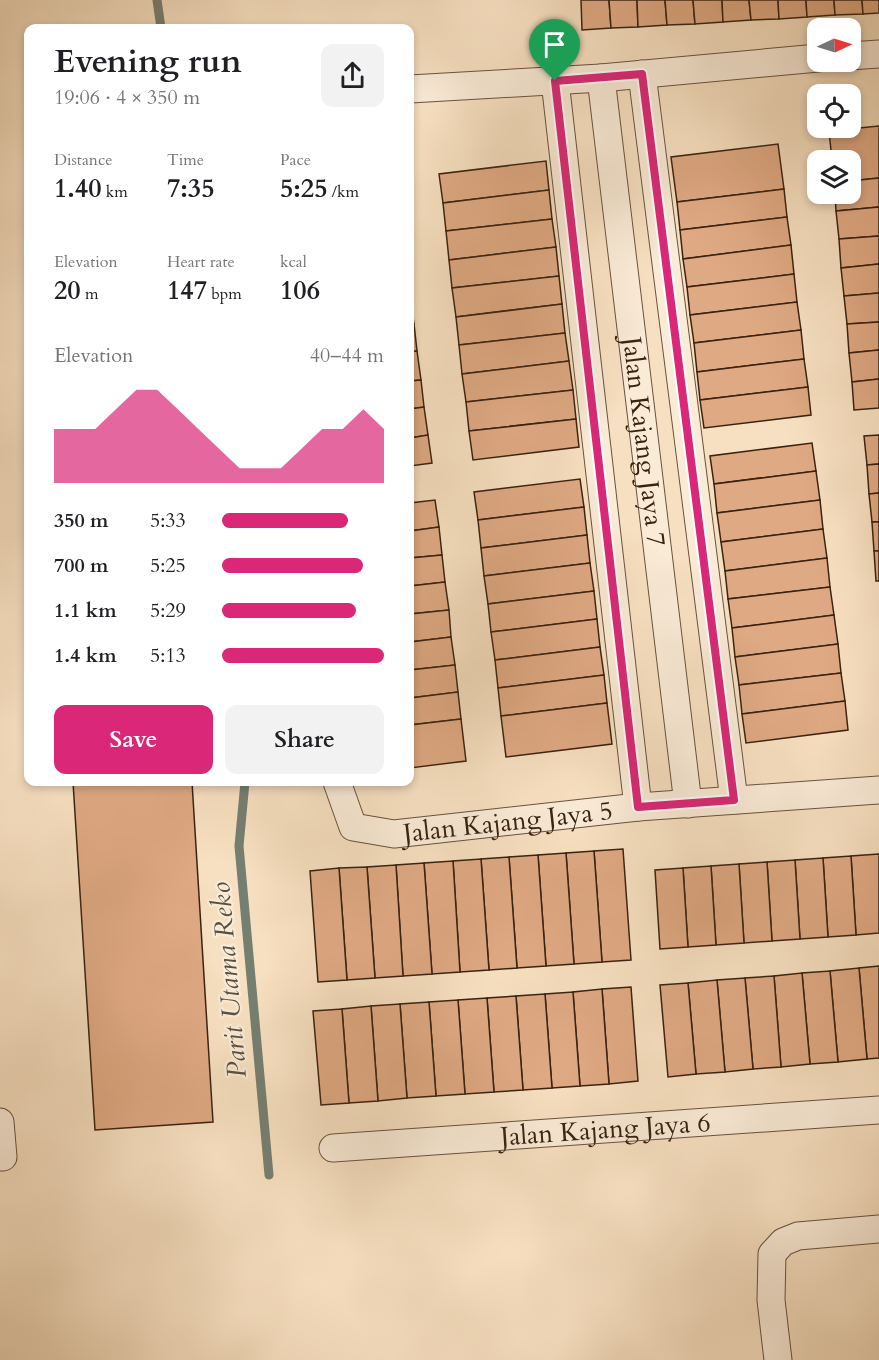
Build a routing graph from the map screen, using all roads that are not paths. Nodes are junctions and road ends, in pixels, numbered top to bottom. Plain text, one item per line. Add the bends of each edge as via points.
1 (879, 54) edge
2 (861, 55) edge
3 (807, 59) edge
4 (642, 74) junction
5 (601, 78) junction
6 (555, 81) junction
7 (414, 89) edge
8 (338, 786) edge
9 (879, 790) edge
10 (734, 800) junction
11 (688, 804) junction
12 (638, 807) junction
13 (879, 1110) edge
14 (0, 1122) edge
15 (333, 1148) dead end
16 (2, 1157) edge
17 (879, 1229) edge
18 (778, 1360) edge

1 - 2 street
3 - 4 street
4 - 5 street
4 - 10 street
5 - 6 street
5 - 11 street, Jalan Kajang Jaya 7
6 - 7 street
6 - 12 street
8 - 12 street, Jalan Kajang Jaya 5 via 353,827 394,834
9 - 10 street, Jalan Kajang Jaya 5
10 - 11 street, Jalan Kajang Jaya 5
11 - 12 street, Jalan Kajang Jaya 5
13 - 15 street, Jalan Kajang Jaya 6
14 - 16 street
17 - 18 street via 798,1236 783,1242 772,1254 771,1300

